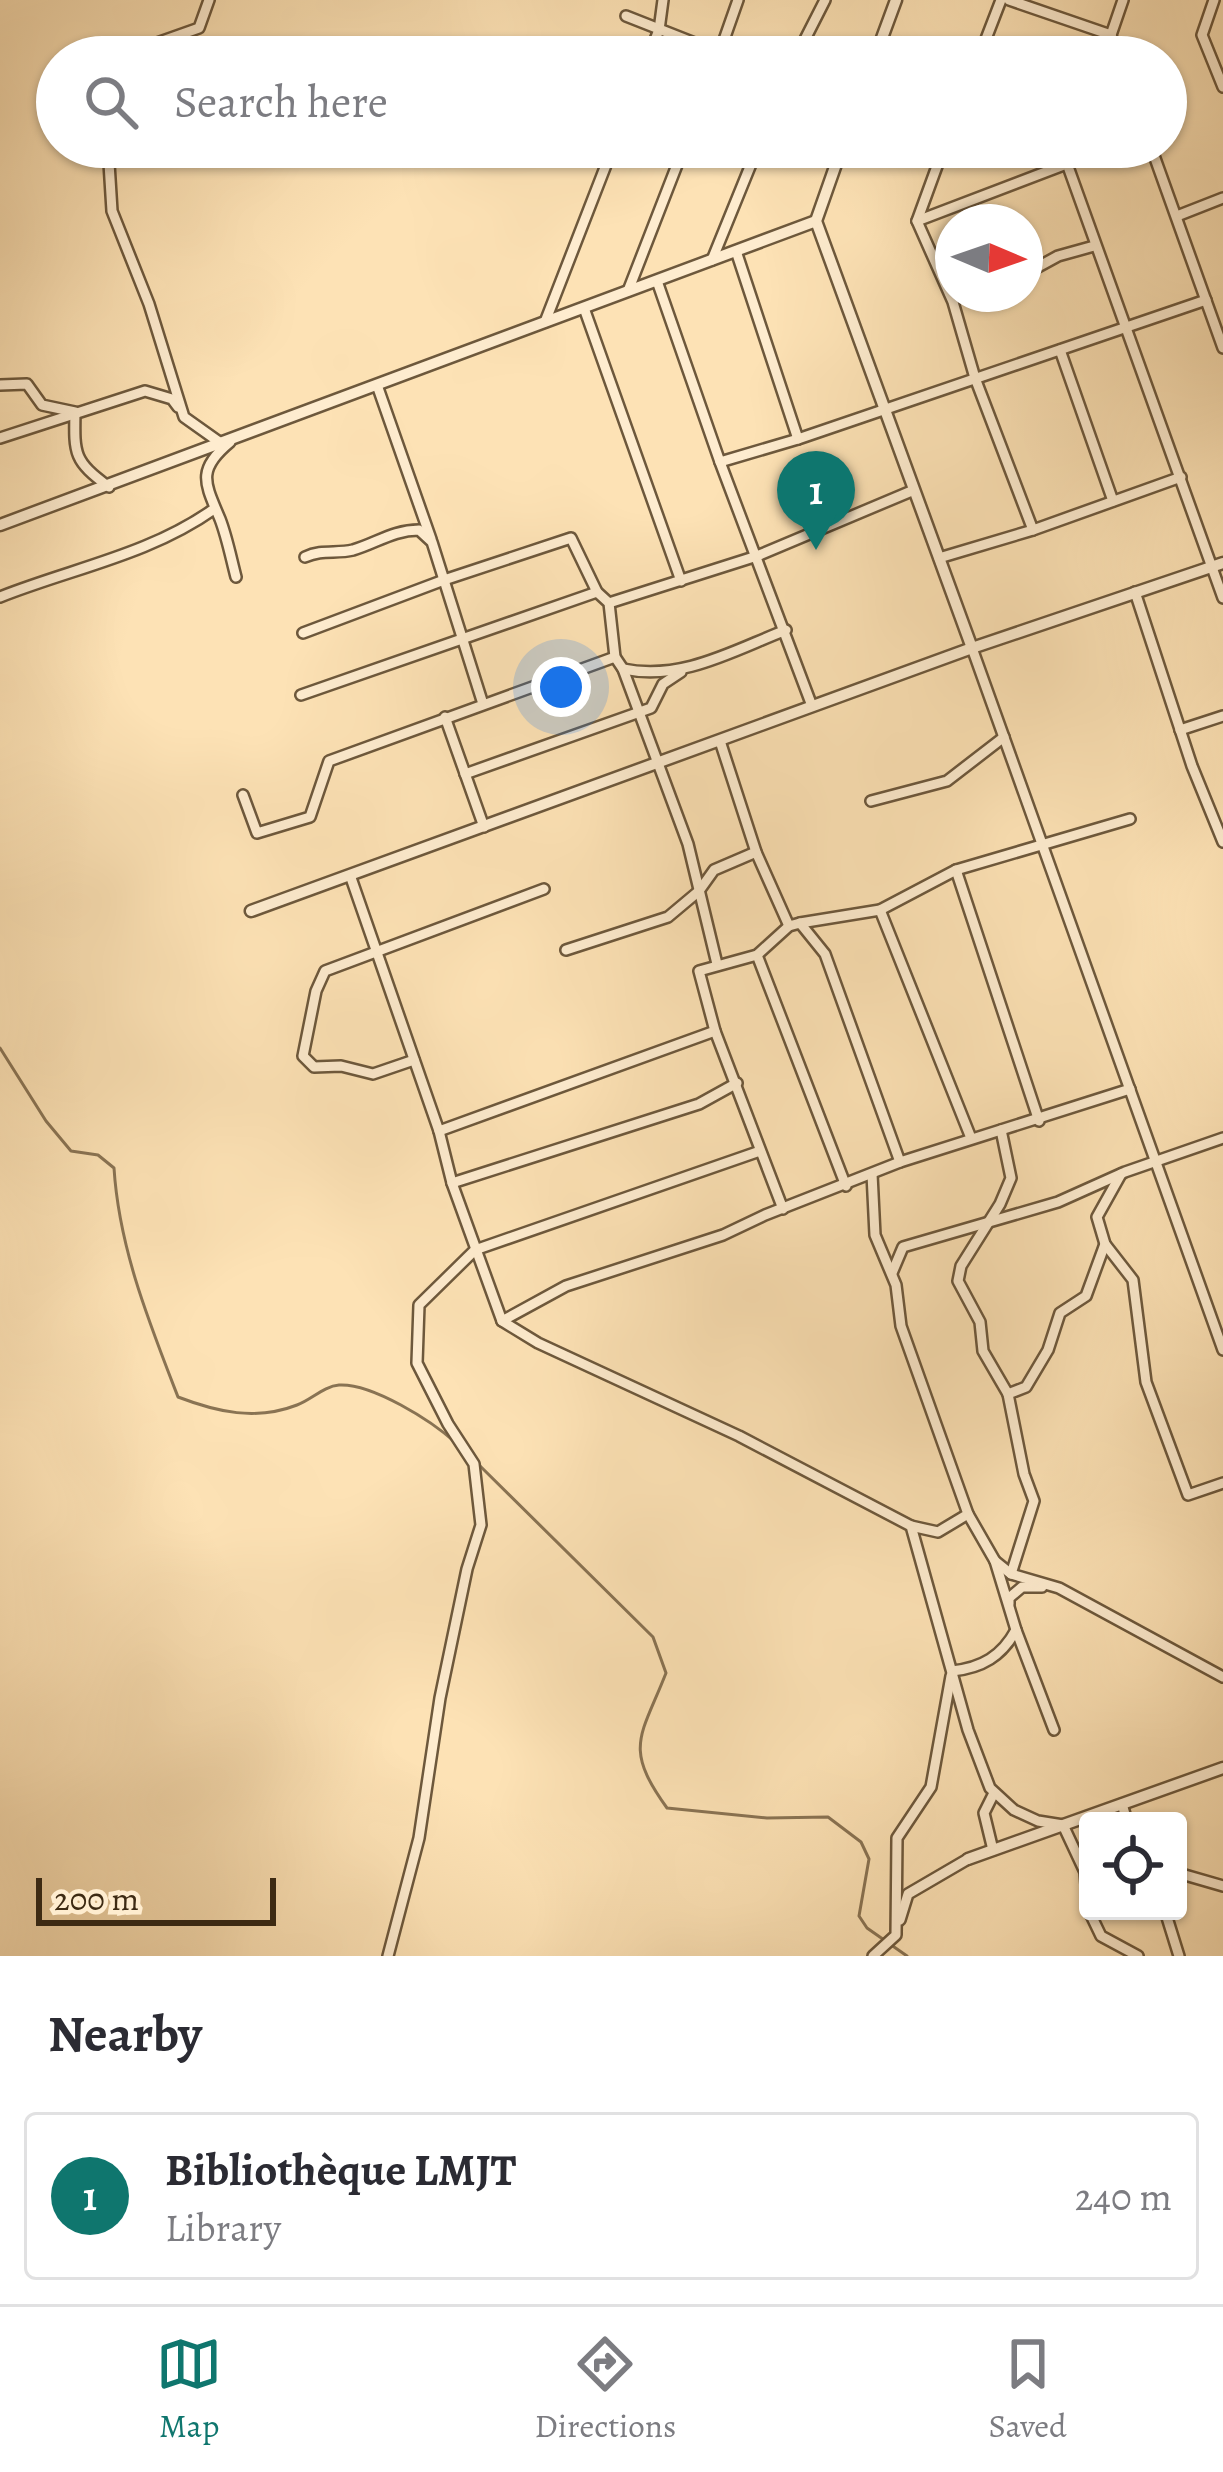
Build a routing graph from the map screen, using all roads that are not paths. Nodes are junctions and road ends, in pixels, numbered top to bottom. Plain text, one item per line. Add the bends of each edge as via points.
1 (209, 0) edge
2 (663, 0) edge
3 (738, 0) edge
4 (825, 0) edge
5 (894, 0) edge
6 (1005, 0) edge
7 (1123, 0) edge
8 (1214, 0) edge
9 (626, 16) dead end
10 (659, 31) junction
11 (1111, 35) joint
12 (176, 36) edge
13 (657, 36) edge
14 (672, 36) edge
15 (726, 36) edge
16 (807, 36) edge
17 (882, 36) edge
18 (990, 36) edge
19 (1223, 87) edge
20 (109, 168) edge
21 (606, 168) edge
22 (675, 168) edge
23 (749, 168) edge
24 (835, 168) edge
25 (936, 168) edge
26 (1056, 168) edge
27 (1067, 168) edge
28 (1158, 168) edge
29 (1223, 198) edge
30 (1177, 216) junction
31 (816, 221) junction
32 (917, 221) junction
33 (1094, 247) junction
34 (736, 251) junction
35 (935, 256) edge
36 (712, 260) junction
37 (1043, 264) edge
38 (657, 280) junction
39 (628, 291) junction
40 (1206, 300) junction
41 (584, 308) junction
42 (960, 312) edge
43 (545, 322) junction
44 (1127, 326) junction
45 (1223, 348) edge
46 (1060, 350) junction
47 (974, 378) junction
48 (377, 385) junction
49 (0, 386) edge
50 (884, 408) junction
51 (75, 412) junction
52 (184, 417) junction
53 (0, 438) edge
54 (798, 440) junction
55 (228, 442) junction
56 (720, 462) junction
57 (1180, 477) junction
58 (109, 487) junction
59 (914, 490) junction
60 (1113, 501) junction
61 (214, 509) junction
62 (0, 525) edge
63 (1033, 530) junction
64 (432, 542) junction
65 (757, 556) junction
66 (304, 557) dead end
67 (939, 558) junction
68 (1218, 566) edge
69 (236, 577) dead end
70 (443, 580) junction
71 (681, 581) junction
72 (597, 592) junction
73 (1135, 592) junction
74 (0, 597) edge
75 (1223, 598) edge
76 (609, 603) junction
77 (786, 630) junction
78 (303, 633) dead end
79 (462, 639) junction
80 (972, 648) junction
81 (615, 657) junction
82 (623, 669) junction
83 (681, 672) junction
84 (301, 695) dead end
85 (483, 704) junction
86 (812, 706) junction
87 (639, 712) junction
88 (1223, 716) edge
89 (445, 717) junction
90 (1180, 730) junction
91 (1004, 737) junction
92 (720, 741) junction
93 (659, 764) junction
94 (465, 775) junction
95 (243, 795) dead end
96 (871, 801) dead end
97 (1130, 819) dead end
98 (484, 826) junction
99 (1223, 842) edge
100 (1042, 844) junction
101 (756, 852) junction
102 (956, 870) junction
103 (350, 875) junction
104 (544, 890) dead end
105 (699, 891) junction
106 (880, 910) junction
107 (251, 911) dead end
108 (794, 924) junction
109 (566, 950) dead end
110 (378, 953) junction
111 (757, 955) junction
112 (717, 964) junction
113 (715, 1031) junction
114 (414, 1060) junction
115 (737, 1084) junction
116 (1130, 1090) junction
117 (1039, 1120) junction
118 (1001, 1130) junction
119 (439, 1131) junction
120 (971, 1138) junction
121 (1223, 1138) edge
122 (760, 1151) junction
123 (1156, 1160) junction
124 (900, 1162) junction
125 (872, 1174) junction
126 (1121, 1174) junction
127 (452, 1183) junction
128 (846, 1186) junction
129 (782, 1208) junction
130 (986, 1223) junction
131 (1105, 1244) junction
132 (476, 1250) junction
133 (892, 1275) junction
134 (502, 1321) junction
135 (1223, 1350) edge
136 (1008, 1394) junction
137 (1223, 1483) edge
138 (968, 1514) junction
139 (910, 1526) junction
140 (995, 1561) junction
141 (1011, 1574) junction
142 (1059, 1588) junction
143 (1010, 1608) junction
144 (1016, 1630) junction
145 (952, 1671) junction
146 (1223, 1677) edge
147 (1054, 1730) dead end
148 (1223, 1768) edge
149 (994, 1792) junction
150 (1122, 1804) junction
151 (1124, 1812) edge
152 (1063, 1825) junction
153 (993, 1850) junction
154 (968, 1859) joint
155 (1079, 1859) edge
156 (1187, 1876) edge
157 (1223, 1886) edge
158 (1093, 1920) edge
159 (1168, 1920) edge
160 (896, 1935) junction
161 (388, 1956) edge
162 (873, 1956) edge
163 (1138, 1956) edge
164 (1179, 1956) edge

1 - 12 street via 199,28
2 - 10 street
3 - 15 street
4 - 16 street
5 - 17 street
6 - 11 street
6 - 18 street
7 - 11 street
8 - 19 street via 1202,35
9 - 10 street
10 - 13 street
10 - 14 street
20 - 52 street via 112,211
21 - 43 street
22 - 39 street
23 - 36 street
24 - 31 street
25 - 32 street
26 - 32 street
27 - 33 street
28 - 30 street
29 - 30 street
30 - 40 street
31 - 34 street
31 - 50 street
32 - 35 street
33 - 37 street
33 - 44 street
34 - 36 street
34 - 54 street
36 - 38 street
38 - 39 street
38 - 56 street
39 - 41 street
40 - 44 street
40 - 45 street
41 - 43 street
41 - 71 street
42 - 47 street
43 - 48 street
44 - 46 street
44 - 57 street
46 - 47 street
46 - 60 street
47 - 50 street
47 - 63 street
48 - 55 street
48 - 64 street
49 - 51 street via 27,384 42,405
50 - 54 street
50 - 59 street
51 - 52 street via 145,391 172,399
51 - 53 street
51 - 58 street via 82,467
52 - 55 street
54 - 56 street
55 - 58 street
55 - 61 street via 205,476
56 - 65 street
57 - 60 street
57 - 68 street
58 - 62 street
59 - 65 street
59 - 67 street
60 - 63 street
61 - 69 street
61 - 74 street via 179,534
63 - 67 street
64 - 66 street via 419,530 399,530 346,552
64 - 70 street
65 - 71 street
65 - 77 street
67 - 80 street
68 - 73 street
68 - 75 street
70 - 72 street via 571,538
70 - 78 street
70 - 79 street
71 - 76 street
72 - 76 street
72 - 79 street
73 - 80 street
73 - 90 street
76 - 81 street
77 - 83 street
77 - 86 street
79 - 84 street
79 - 85 street
80 - 86 street
80 - 91 street
81 - 82 street
81 - 85 street
82 - 83 street
82 - 87 street
83 - 87 street
85 - 89 street
86 - 92 street
87 - 93 street
87 - 94 street
88 - 90 street
89 - 94 street
89 - 95 street via 329,761 310,818 257,833
90 - 99 street
91 - 96 street via 947,781
91 - 100 street
92 - 93 street
92 - 101 street
93 - 98 street
93 - 105 street
94 - 98 street
97 - 100 street
98 - 103 street
100 - 102 street
100 - 116 street
101 - 105 street via 714,870
101 - 108 street
102 - 106 street
102 - 117 street
103 - 107 street
103 - 110 street
104 - 110 street
105 - 109 street via 668,917
105 - 112 street
106 - 108 street
106 - 120 street
108 - 111 street
108 - 124 street via 825,954
110 - 114 street
110 - 114 street via 325,971 303,1056 314,1067 373,1074
111 - 112 street
111 - 128 street
112 - 113 street via 699,971
113 - 115 street
113 - 119 street
114 - 119 street
115 - 122 street
115 - 127 street via 699,1104
116 - 117 street
116 - 123 street
117 - 118 street
118 - 120 street
118 - 130 street via 1011,1178
119 - 127 street
120 - 124 street
121 - 123 street
122 - 129 street
122 - 132 street
123 - 126 street
123 - 135 street
124 - 125 street
125 - 128 street
125 - 133 street via 875,1235
126 - 130 street
126 - 131 street via 1097,1217
127 - 132 street
128 - 129 street
129 - 134 street via 566,1286
130 - 133 street via 903,1246
130 - 136 street via 958,1281
131 - 136 street via 1086,1296 1060,1312 1026,1387
131 - 137 street via 1132,1280 1146,1382 1182,1484 1188,1495
132 - 134 street
132 - 161 street via 419,1305 417,1363 474,1464 481,1525
133 - 138 street via 901,1326
134 - 139 street
136 - 141 street via 1034,1501
138 - 139 street via 938,1532
138 - 140 street
139 - 145 street
140 - 141 street
140 - 143 street
141 - 142 street
142 - 143 street via 1022,1587
142 - 146 street
143 - 144 street
144 - 145 street via 1000,1654
144 - 147 street
145 - 149 street
145 - 160 street via 931,1787 897,1838
148 - 150 street
149 - 152 street via 1014,1810
149 - 153 street via 984,1813
150 - 151 street
150 - 152 street
152 - 153 street
152 - 155 street
153 - 154 street
154 - 160 street via 908,1894
156 - 157 street
158 - 163 street via 1101,1936
159 - 164 street
160 - 162 street

